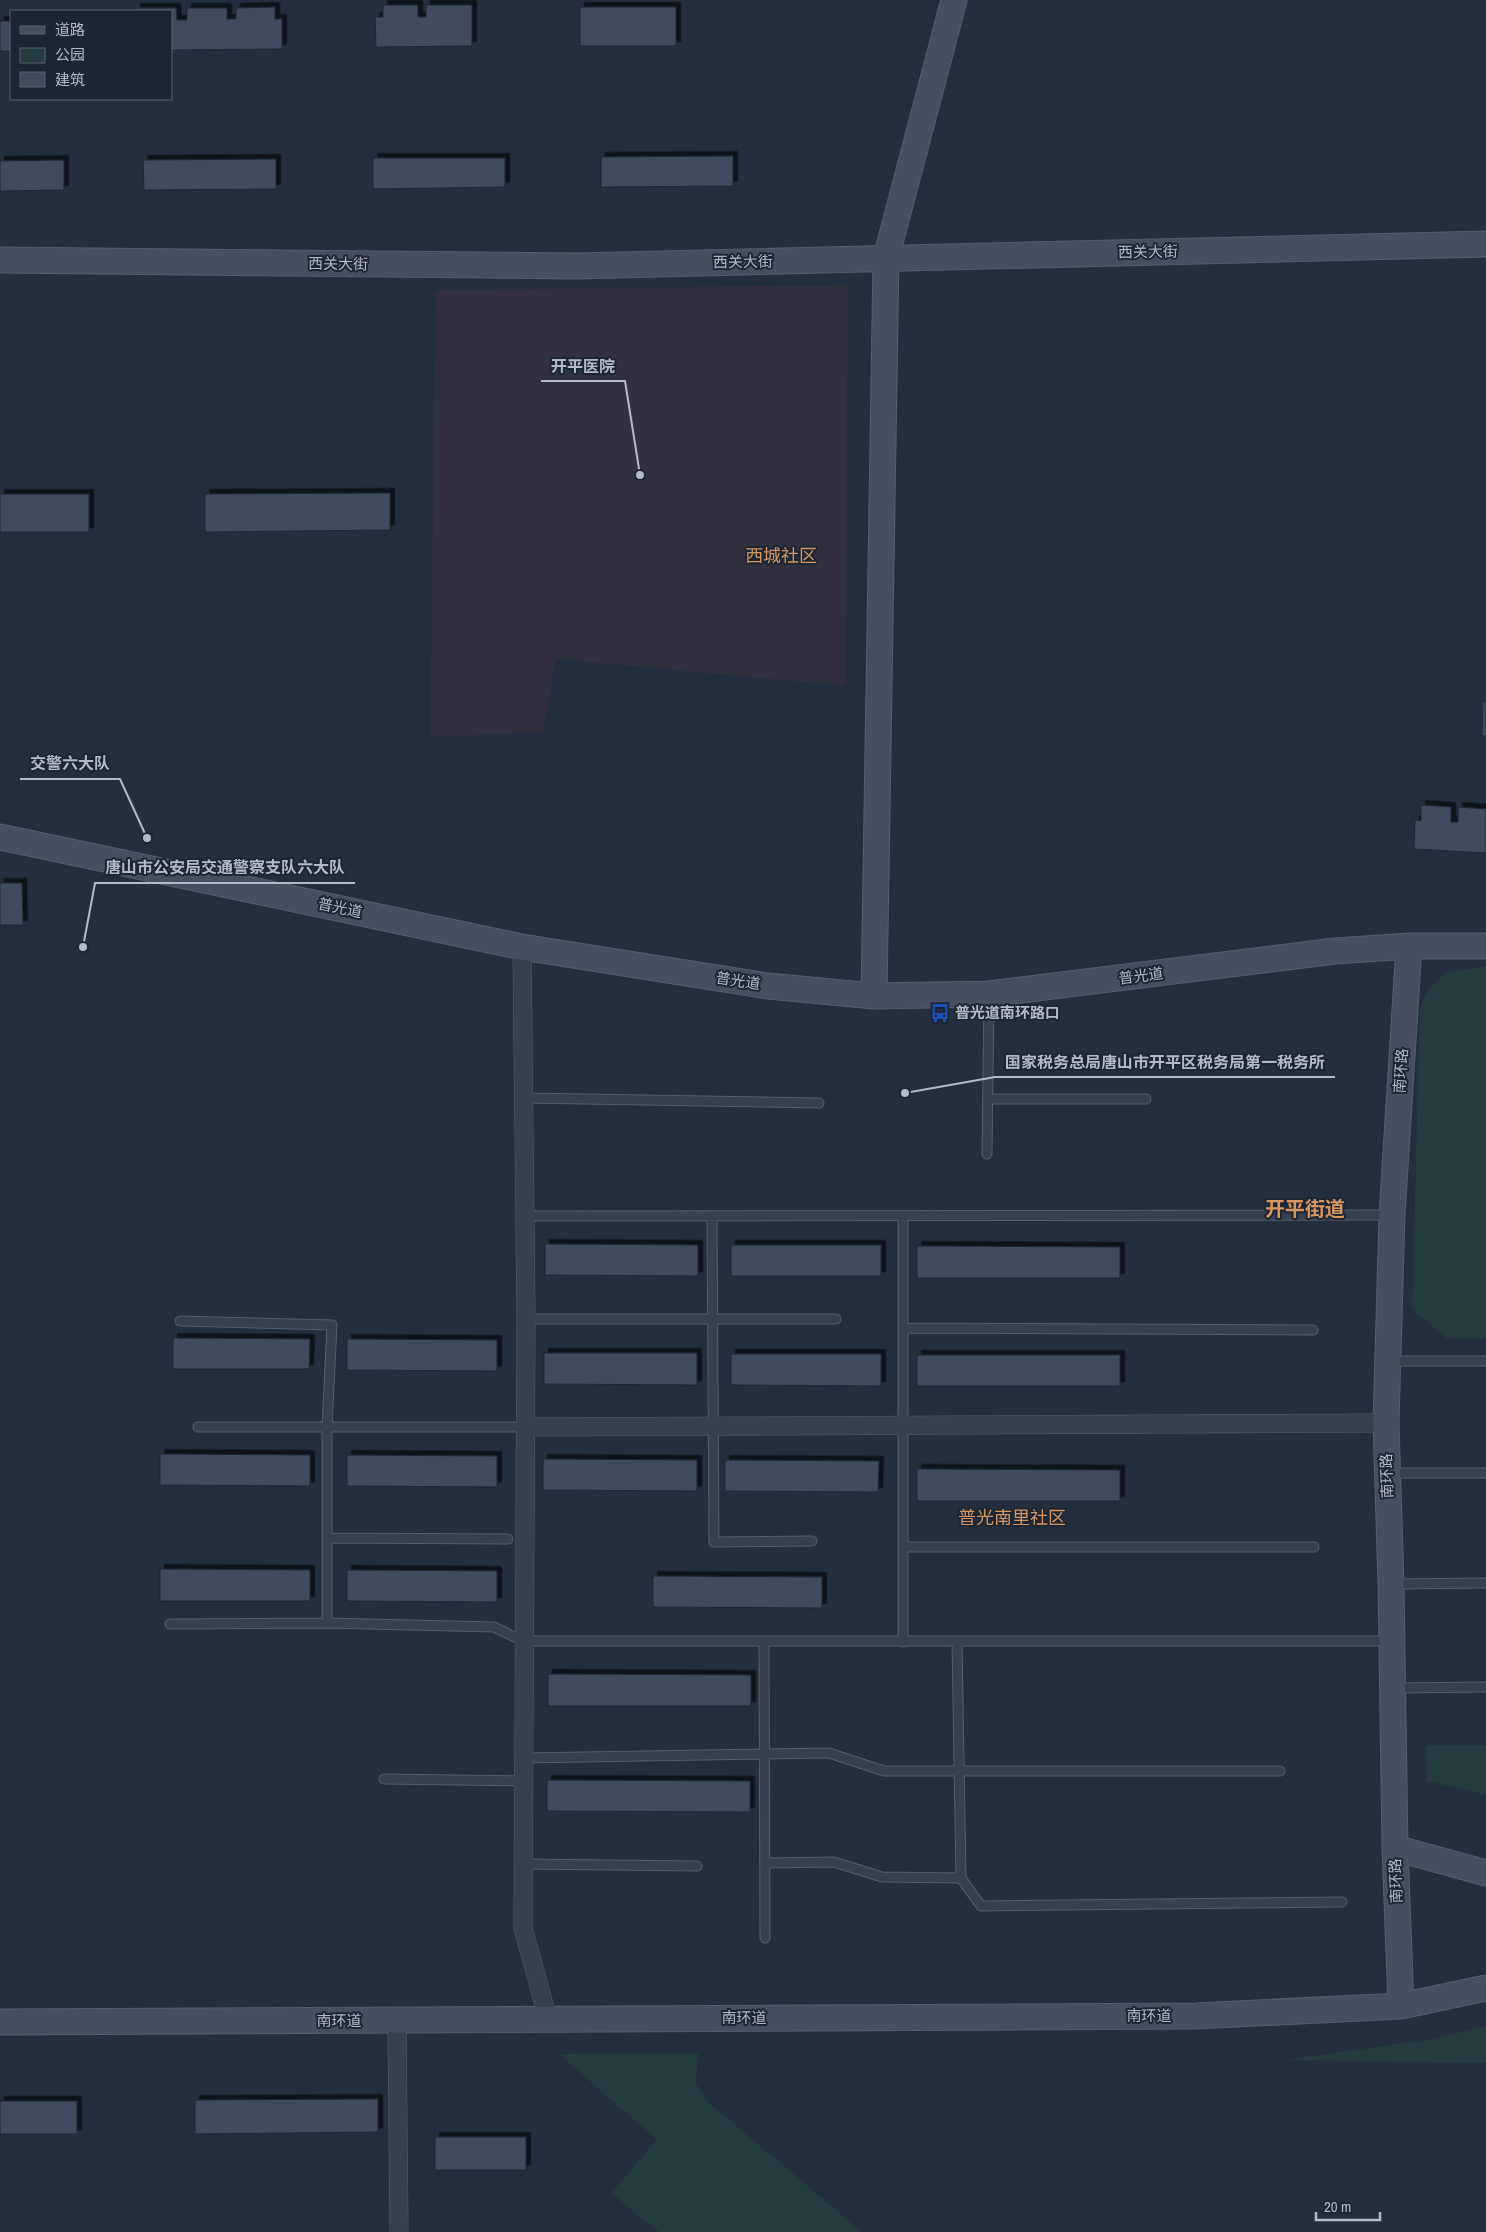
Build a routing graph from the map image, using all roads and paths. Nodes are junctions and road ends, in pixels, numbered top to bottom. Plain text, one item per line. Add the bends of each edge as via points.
1 (954, 0) edge
2 (1486, 244) edge
3 (886, 258) junction
4 (0, 260) edge
5 (0, 837) edge
6 (1409, 946) junction
7 (1486, 946) edge
8 (522, 947) junction
9 (990, 994) junction
10 (874, 996) junction
11 (524, 1098) junction
12 (988, 1099) junction
13 (1146, 1100) dead end
14 (820, 1103) dead end
15 (987, 1154) dead end
16 (1392, 1215) junction
17 (525, 1216) junction
18 (712, 1217) junction
19 (903, 1217) junction
20 (526, 1319) junction
21 (836, 1319) dead end
22 (713, 1320) junction
23 (180, 1321) dead end
24 (903, 1328) junction
25 (1313, 1330) dead end
26 (1387, 1361) junction
27 (1486, 1361) edge
28 (1386, 1423) junction
29 (903, 1425) junction
30 (713, 1426) junction
31 (198, 1427) dead end
32 (327, 1427) junction
33 (524, 1427) junction
34 (1387, 1473) junction
35 (1486, 1473) edge
36 (327, 1538) junction
37 (508, 1539) dead end
38 (812, 1542) dead end
39 (903, 1547) junction
40 (1314, 1547) dead end
41 (1486, 1583) edge
42 (1391, 1584) junction
43 (327, 1623) junction
44 (170, 1624) dead end
45 (523, 1641) junction
46 (1390, 1641) junction
47 (764, 1642) junction
48 (903, 1642) junction
49 (957, 1642) junction
50 (1486, 1687) edge
51 (1392, 1688) junction
52 (764, 1754) junction
53 (523, 1758) junction
54 (959, 1771) junction
55 (1280, 1771) dead end
56 (384, 1780) dead end
57 (523, 1781) junction
58 (1395, 1848) junction
59 (765, 1862) junction
60 (523, 1864) junction
61 (697, 1866) dead end
62 (1486, 1873) edge
63 (961, 1878) junction
64 (1342, 1902) dead end
65 (765, 1938) dead end
66 (1486, 1988) edge
67 (1401, 2006) junction
68 (548, 2019) junction
69 (397, 2021) junction
70 (0, 2022) edge
71 (399, 2232) edge

1 - 3 street
2 - 3 street, 西关大街
3 - 4 street, 西关大街 via 577,266
3 - 10 street
5 - 8 street, 普光道
6 - 7 street, 普光道
6 - 9 street, 普光道 via 1335,951
6 - 16 street, 南环路
8 - 10 street, 普光道 via 768,986
8 - 11 street
9 - 10 street, 普光道
9 - 12 lane
11 - 14 lane
11 - 17 street
12 - 13 lane
12 - 15 lane
16 - 19 lane
16 - 26 street, 南环路
17 - 18 lane
17 - 20 street
18 - 19 lane
18 - 22 lane
19 - 24 lane
20 - 22 lane
20 - 33 street
21 - 22 lane
22 - 30 lane
23 - 32 lane via 332,1325
24 - 25 lane
24 - 29 lane
26 - 27 lane
26 - 28 street, 南环路
28 - 29 street
28 - 34 street, 南环路
29 - 30 street
29 - 39 lane
30 - 33 street
30 - 38 lane via 714,1542
31 - 32 lane
32 - 33 lane
32 - 36 lane
33 - 45 street
34 - 35 lane
34 - 42 street, 南环路
36 - 37 lane
36 - 43 lane
39 - 40 lane
39 - 48 lane
41 - 42 lane
42 - 46 street, 南环路
43 - 44 lane
43 - 45 lane via 494,1627
45 - 47 lane
45 - 53 street
46 - 49 lane
46 - 51 street, 南环路
47 - 48 lane
47 - 52 lane
48 - 49 lane
49 - 54 lane
50 - 51 lane
51 - 58 street, 南环路
52 - 53 lane
52 - 54 lane via 828,1753 884,1771
52 - 59 lane
53 - 57 street
54 - 55 lane
54 - 63 lane
56 - 57 lane
57 - 60 street
58 - 62 street
58 - 67 street, 南环路
59 - 63 lane via 834,1862 882,1877
59 - 65 lane
60 - 61 lane
60 - 68 street via 523,1928
63 - 64 lane via 982,1906
66 - 67 street, 南环道
67 - 68 street, 南环道 via 1196,2016
68 - 69 street, 南环道
69 - 70 street, 南环道
69 - 71 street

